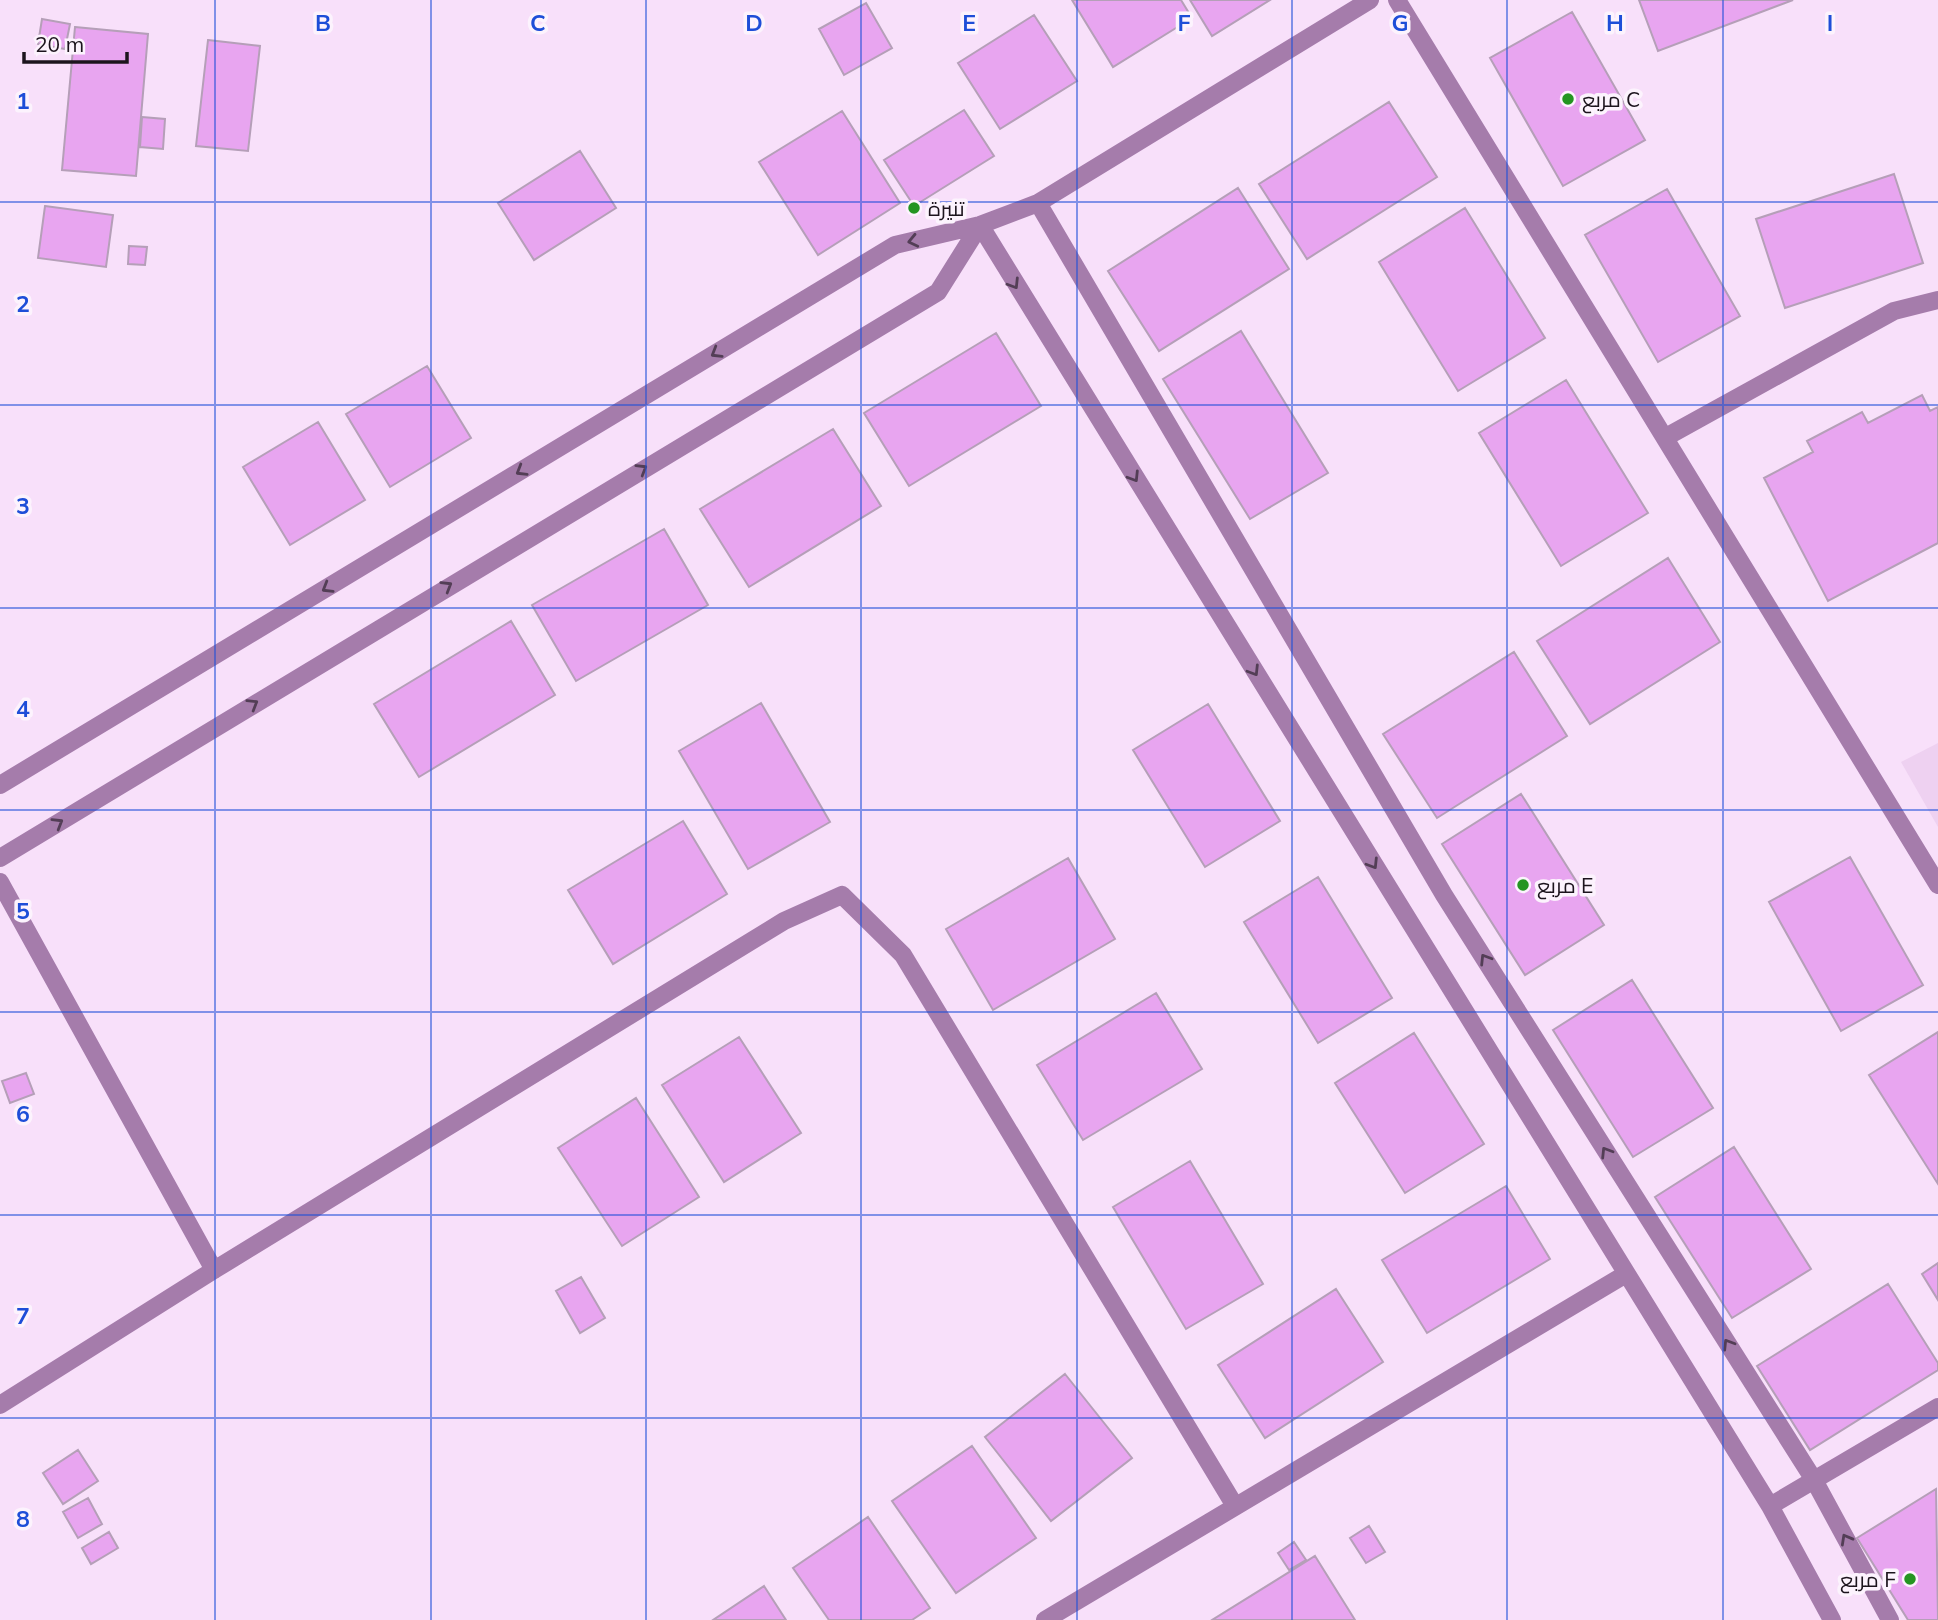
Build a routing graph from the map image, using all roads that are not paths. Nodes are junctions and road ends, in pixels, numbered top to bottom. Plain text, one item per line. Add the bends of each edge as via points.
1 (1370, 0) edge
2 (1397, 0) edge
3 (1038, 203) junction
4 (979, 225) junction
5 (1938, 300) edge
6 (1666, 436) junction
7 (0, 785) edge
8 (0, 858) edge
9 (0, 882) edge
10 (1938, 885) edge
11 (214, 1270) junction
12 (1626, 1274) junction
13 (0, 1405) edge
14 (1938, 1407) edge
15 (1814, 1480) junction
16 (1236, 1506) junction
17 (1770, 1506) junction
18 (1045, 1620) edge
19 (1832, 1620) edge
20 (1890, 1620) edge

1 - 3 street
2 - 6 street
3 - 4 street
15 -> 3 street via 1444,895
4 -> 7 street via 895,245
8 -> 4 street via 938,292
4 -> 12 street
5 - 6 street via 1894,311
6 - 10 street
9 - 11 street
11 - 13 street
11 - 16 street via 784,921 842,895 903,956
12 - 16 street
12 - 17 street
14 - 15 street
15 - 17 street
20 -> 15 street
16 - 18 street
17 - 19 street

